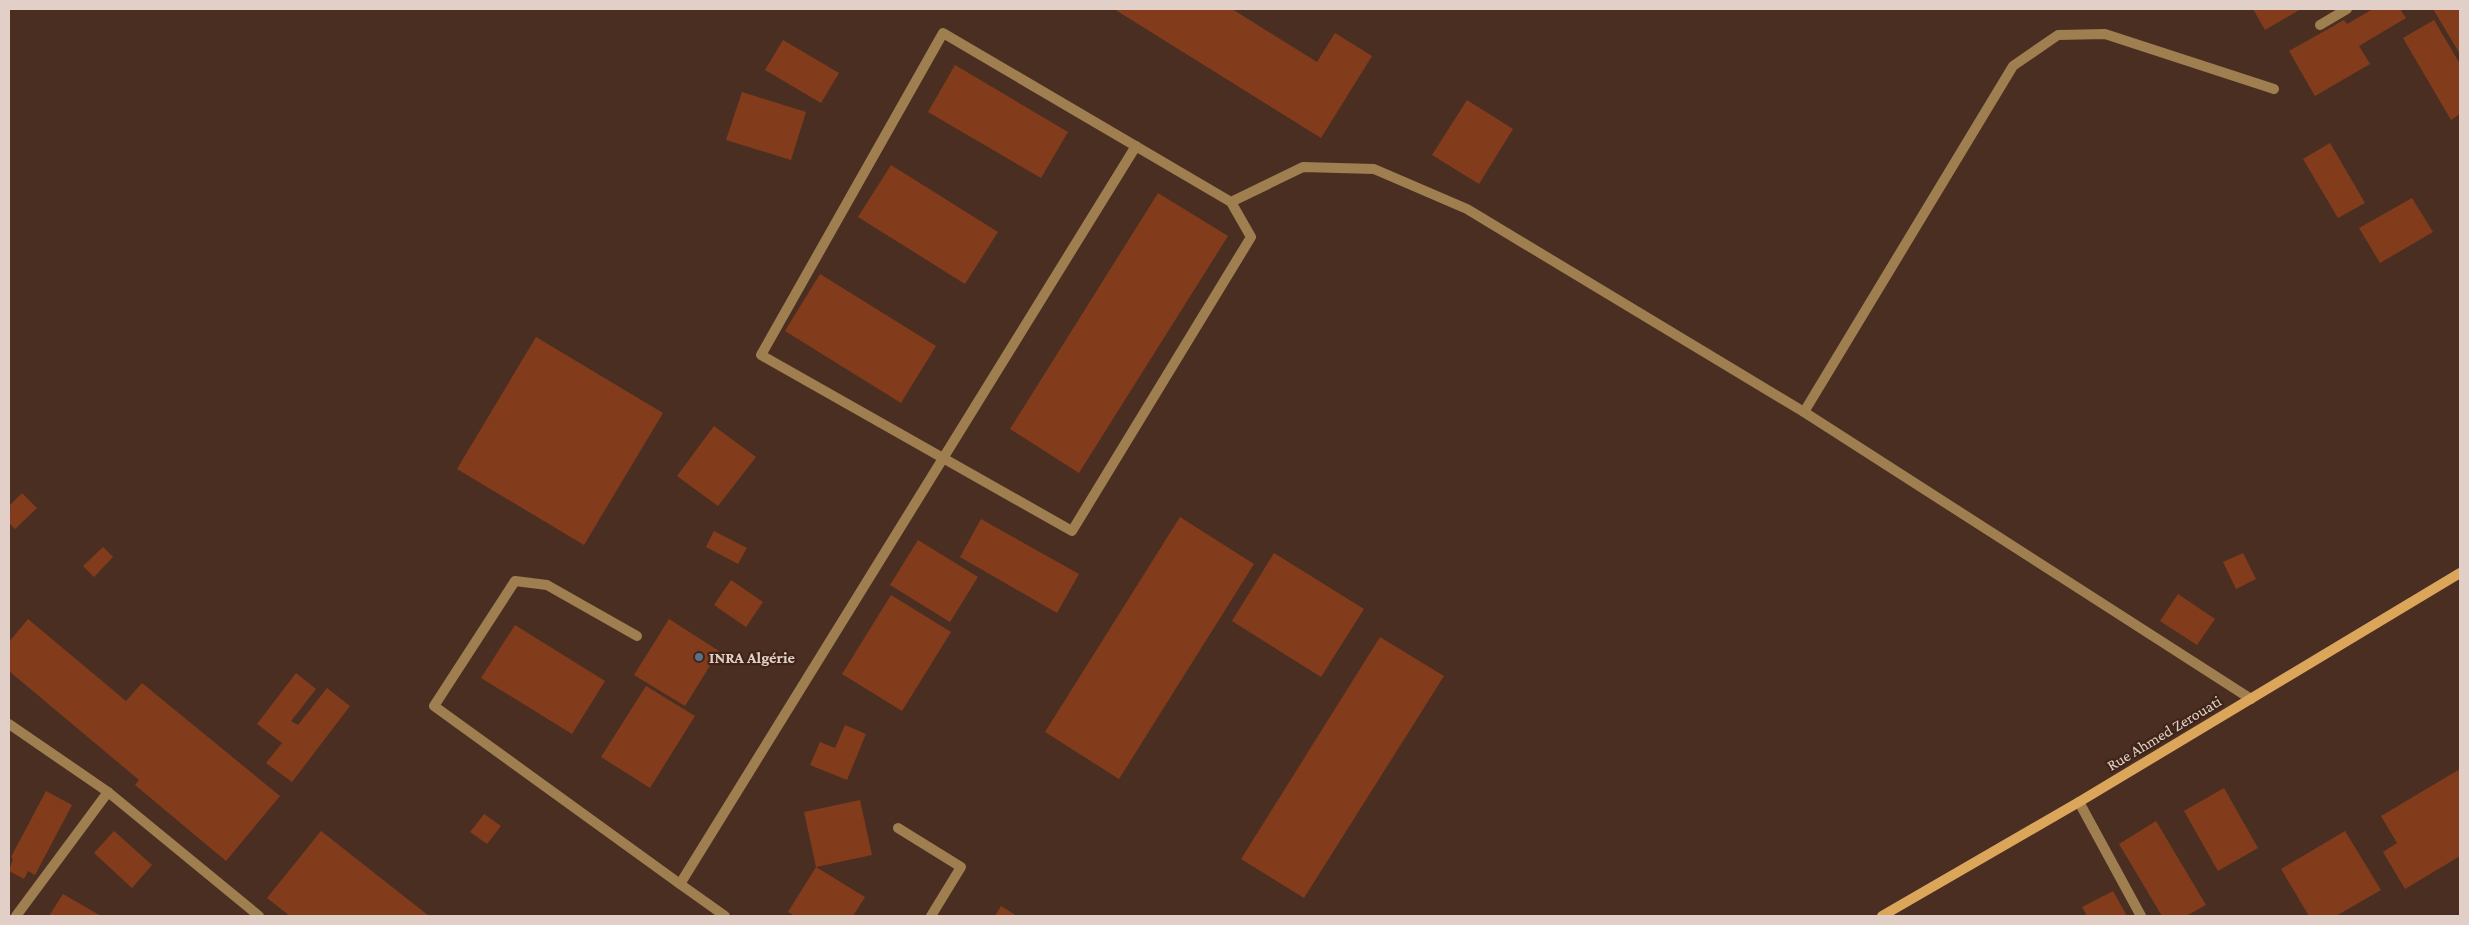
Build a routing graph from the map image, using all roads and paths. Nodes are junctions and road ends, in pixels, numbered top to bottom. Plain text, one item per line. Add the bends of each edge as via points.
1 (2347, 9) edge
2 (2320, 25) dead end
3 (2274, 88) dead end
4 (1136, 146) junction
5 (1231, 202) junction
6 (1804, 412) junction
7 (941, 458) junction
8 (2460, 573) edge
9 (637, 636) dead end
10 (2251, 698) junction
11 (9, 724) edge
12 (108, 792) junction
13 (2079, 802) junction
14 (898, 828) dead end
15 (680, 884) junction
16 (16, 916) edge
17 (259, 916) edge
18 (725, 916) edge
19 (932, 916) edge
20 (1882, 916) edge
21 (2141, 916) edge

1 - 2 street
3 - 6 street via 2105,34 2058,36 2013,66
4 - 5 street
4 - 7 street
4 - 7 street via 943,33 761,355
5 - 6 street via 1303,167 1374,169 1467,208
5 - 7 street via 1251,237 1072,531
6 - 10 street
7 - 15 street
8 - 10 main road, Rue Ahmed Zerouati
9 - 15 street via 547,585 515,582 434,706
10 - 13 main road, Rue Ahmed Zerouati
11 - 12 street
12 - 16 street
12 - 17 street
13 - 20 main road, Rue Ahmed Zerouati
13 - 21 street
14 - 19 street via 961,867
15 - 18 street

